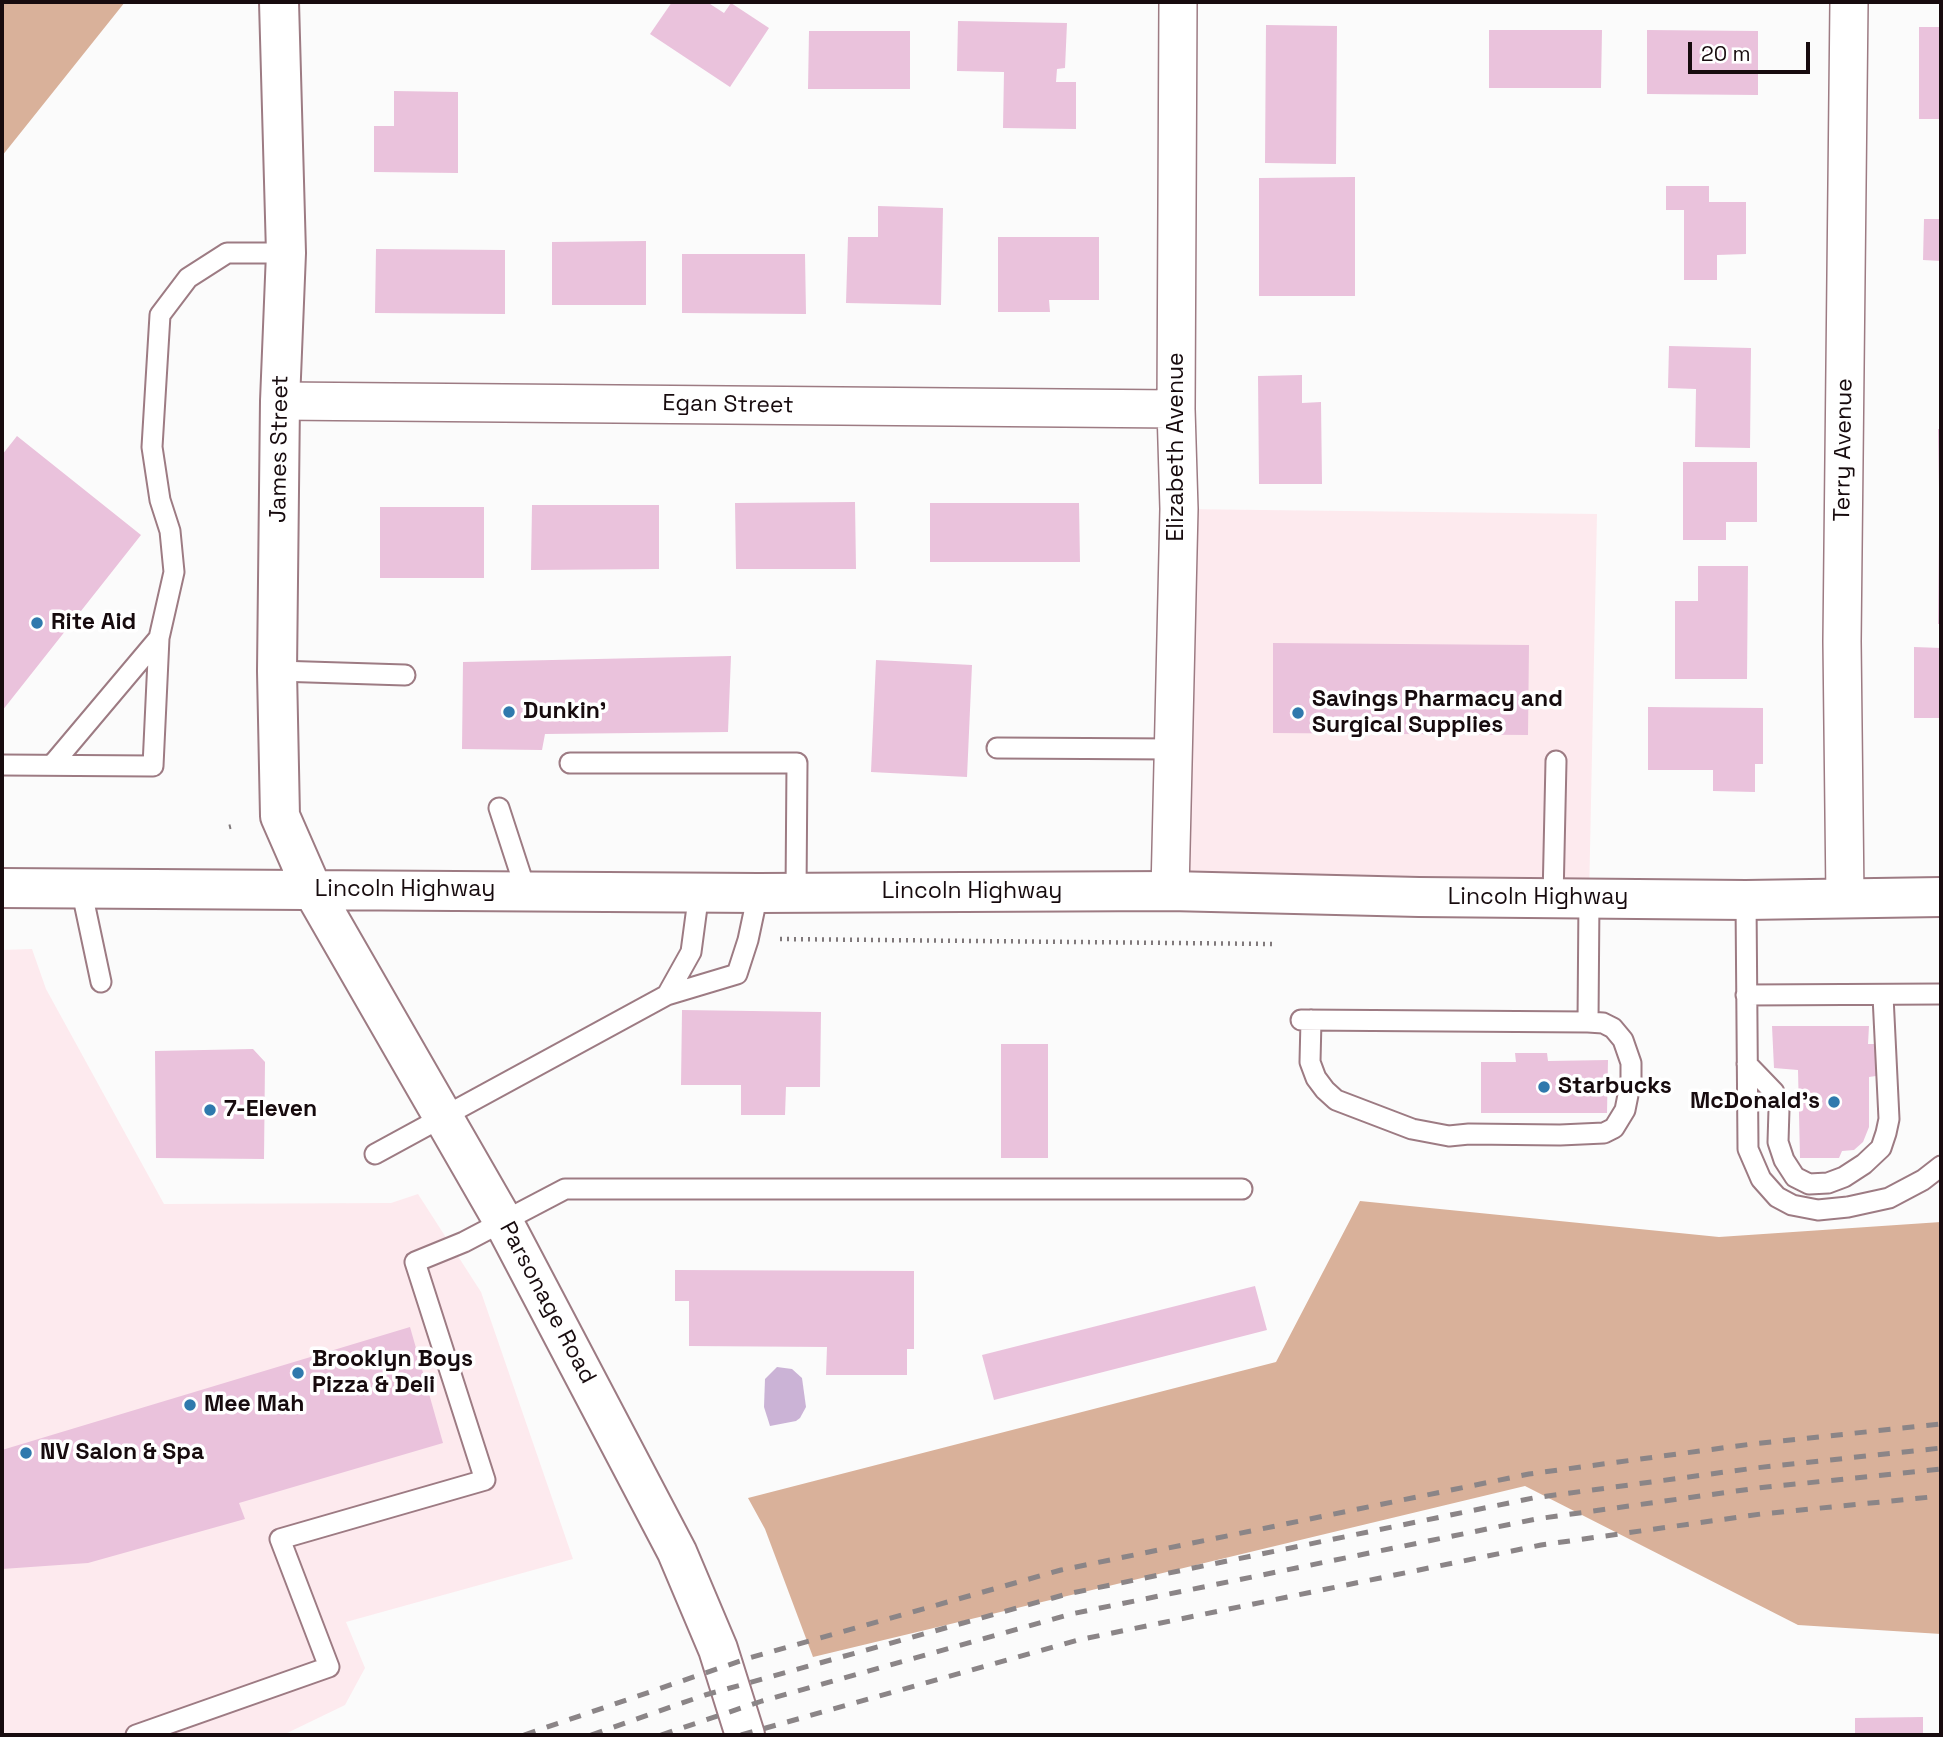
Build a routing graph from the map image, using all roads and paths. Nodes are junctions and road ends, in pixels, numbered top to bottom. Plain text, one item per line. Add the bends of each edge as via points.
1 (279, 2) edge
2 (1178, 2) edge
3 (1849, 2) edge
4 (286, 253) junction
5 (280, 401) junction
6 (1176, 409) junction
7 (159, 638) junction
8 (277, 671) junction
9 (405, 674) dead end
10 (997, 748) dead end
11 (1174, 749) junction
12 (1556, 761) dead end
13 (570, 763) dead end
14 (2, 765) edge
15 (52, 765) junction
16 (499, 808) dead end
17 (2, 888) edge
18 (82, 888) junction
19 (312, 889) junction
20 (526, 891) junction
21 (1170, 891) junction
22 (699, 892) junction
23 (796, 893) junction
24 (758, 894) junction
25 (1941, 897) edge
26 (1844, 898) junction
27 (1571, 899) junction
28 (1746, 900) junction
29 (778, 939) dead end
30 (1273, 944) dead end
31 (102, 982) dead end
32 (667, 995) junction
33 (1746, 995) junction
34 (1941, 995) edge
35 (1883, 996) junction
36 (1588, 1022) junction
37 (1747, 1064) junction
38 (445, 1117) junction
39 (375, 1154) dead end
40 (1941, 1166) edge
41 (1242, 1189) dead end
42 (503, 1221) junction
43 (136, 1735) edge
44 (745, 1735) edge

1 - 4 main road, James Street
2 - 6 street, Elizabeth Avenue
3 - 26 street, Terry Avenue
4 - 5 main road, James Street
4 - 7 lane via 227,253 188,278 160,315 152,447 174,572
5 - 6 street, Egan Street
5 - 8 main road, James Street
6 - 11 street, Elizabeth Avenue via 1179,518
7 - 15 lane
7 - 15 lane via 153,766
8 - 9 lane
8 - 19 main road, James Street via 280,816
10 - 11 lane
11 - 21 street, Elizabeth Avenue
12 - 27 lane
13 - 23 lane via 797,763
14 - 15 lane
16 - 20 lane
17 - 18 main road, Lincoln Highway
18 - 19 main road, Lincoln Highway
18 - 31 lane
19 - 20 main road, Lincoln Highway
19 - 38 main road, Parsonage Road
20 - 22 main road, Lincoln Highway
21 - 23 main road, Lincoln Highway
21 - 27 main road, Lincoln Highway
22 - 24 main road, Lincoln Highway
22 - 32 lane via 691,952
23 - 24 main road, Lincoln Highway
24 - 32 lane via 737,974
25 - 26 main road, Lincoln Highway
26 - 28 main road, Lincoln Highway
27 - 28 main road, Lincoln Highway
27 - 36 lane
28 - 33 lane
29 - 30 path
32 - 38 lane
33 - 35 lane
33 - 37 lane
34 - 35 lane
35 - 37 lane via 1886,1133 1881,1148 1844,1177 1809,1184 1795,1177 1778,1142 1779,1109 1774,1092
36 - 36 lane via 1306,1020 1310,1062 1316,1078 1336,1100 1412,1129 1449,1136 1604,1133 1614,1128 1625,1110 1631,1063 1613,1028
37 - 40 lane via 1748,1149 1761,1179 1777,1197 1792,1205 1818,1210 1849,1208 1889,1198
38 - 39 lane
38 - 42 main road, Parsonage Road
41 - 42 lane via 565,1189
42 - 43 lane via 415,1262 485,1480 280,1539 329,1668
42 - 44 main road, Parsonage Road via 677,1552 718,1649

